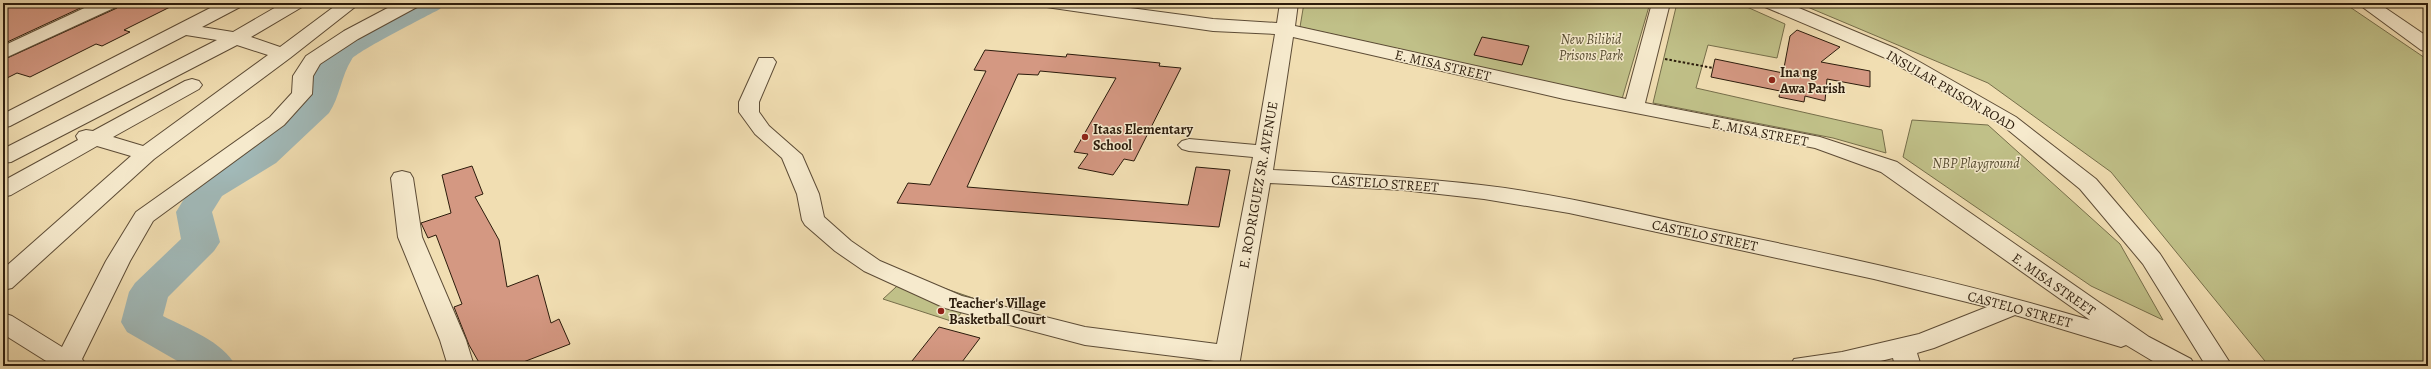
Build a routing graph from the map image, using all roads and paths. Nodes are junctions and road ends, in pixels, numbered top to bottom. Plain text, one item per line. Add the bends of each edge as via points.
1 (110, 3) edge
2 (234, 3) edge
3 (296, 3) edge
4 (351, 3) edge
5 (411, 3) edge
6 (1053, 3) edge
7 (1288, 3) edge
8 (1661, 3) edge
9 (1771, 3) edge
10 (2366, 3) edge
11 (184, 29) junction
12 (1284, 29) junction
13 (236, 38) junction
14 (2428, 46) edge
15 (3, 53) edge
16 (282, 54) junction
17 (1647, 56) junction
18 (766, 62) dead end
19 (1713, 68) dead end
20 (192, 85) dead end
21 (1634, 107) junction
22 (10, 118) edge
23 (60, 128) junction
24 (94, 139) junction
25 (1189, 145) dead end
26 (1265, 152) junction
27 (146, 154) junction
28 (3, 157) edge
29 (1261, 176) junction
30 (402, 178) dead end
31 (3, 190) edge
32 (3, 282) edge
33 (2014, 306) junction
34 (3, 322) edge
35 (2140, 343) junction
36 (1905, 356) edge
37 (1227, 360) edge
38 (71, 364) edge
39 (461, 366) edge
40 (1803, 366) edge
41 (2182, 366) edge
42 (2219, 366) edge

1 - 15 street
2 - 11 street
3 - 13 street
4 - 16 street
5 - 38 street via 351,35 313,60 304,76 302,94 277,121 144,217 118,261
6 - 12 street, E. MISA STREET via 1213,25
7 - 12 street, E. RODRIGUEZ SR. AVENUE
8 - 17 street
9 - 42 street, INSULAR PRISON ROAD via 1890,53 2010,121 2088,184 2152,259
10 - 14 street
11 - 13 street
11 - 22 street
12 - 21 street, E. MISA STREET
12 - 26 street, E. RODRIGUEZ SR. AVENUE
13 - 16 street
13 - 23 street
16 - 27 street
17 - 19 path
17 - 21 street
18 - 37 street via 749,102 749,112 762,130 791,155 808,194 813,220 843,246 872,266 954,302 1077,334
20 - 24 street
21 - 35 street, E. MISA STREET via 1820,143 1889,167
22 - 23 street
23 - 24 street
23 - 28 street
24 - 27 street
24 - 31 street
25 - 26 street
26 - 29 street, E. RODRIGUEZ SR. AVENUE
27 - 32 street
29 - 33 street, CASTELO STREET via 1403,183 1484,192 1569,206 1874,271
29 - 37 street, E. RODRIGUEZ SR. AVENUE
30 - 39 street via 410,237 453,340
33 - 35 street, CASTELO STREET
33 - 36 street via 1925,342
34 - 38 street
35 - 41 street, E. MISA STREET
36 - 40 street

